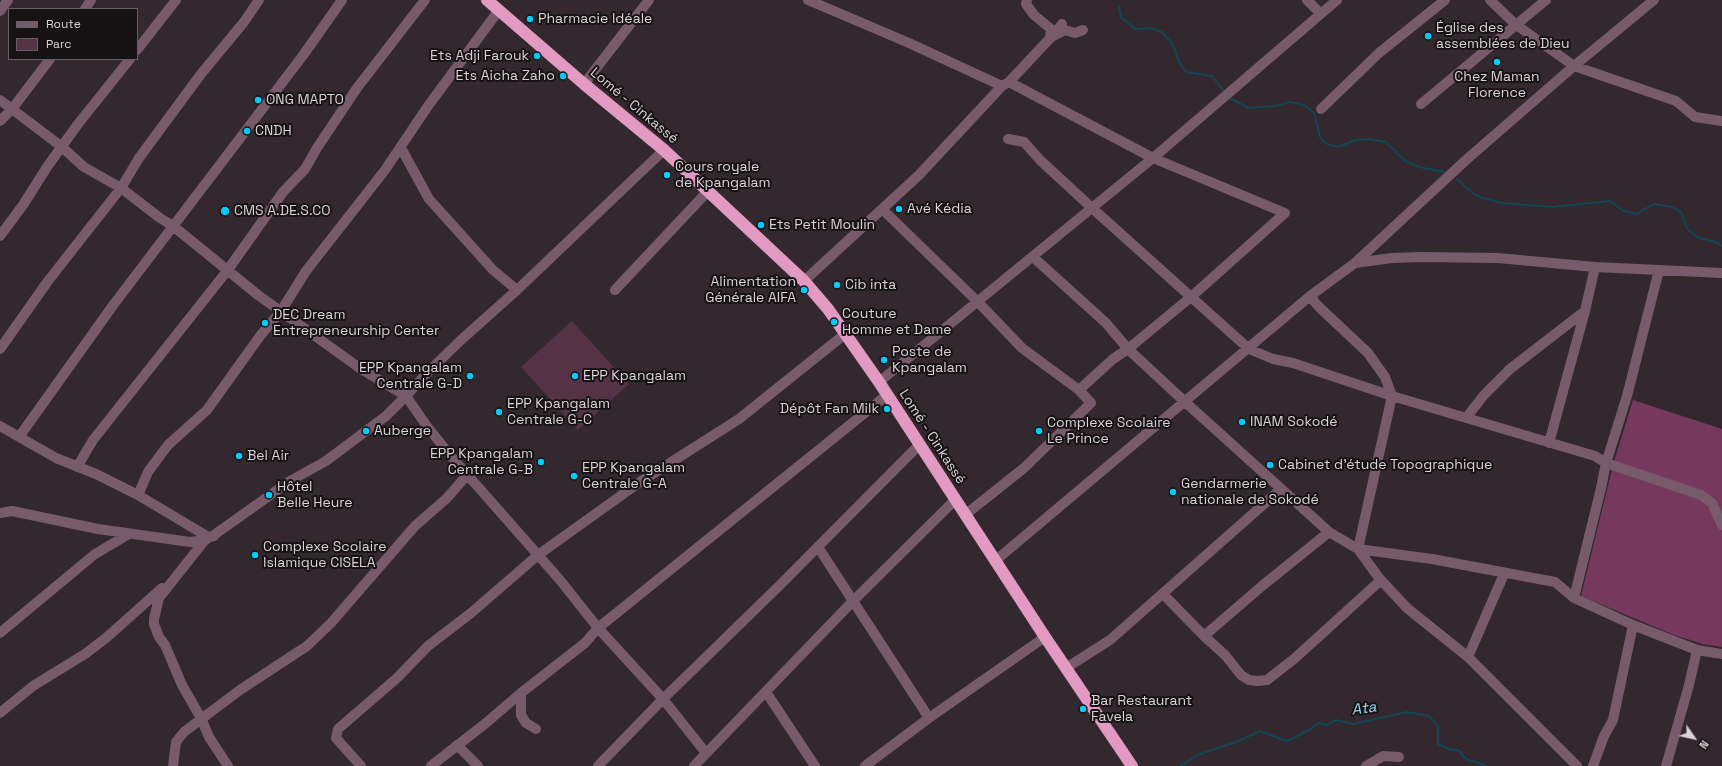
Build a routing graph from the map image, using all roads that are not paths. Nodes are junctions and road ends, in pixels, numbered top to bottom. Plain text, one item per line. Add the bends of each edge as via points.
1 (8, 0) edge
2 (176, 0) edge
3 (259, 0) edge
4 (342, 0) edge
5 (425, 0) edge
6 (487, 0) edge
7 (808, 0) edge
8 (1027, 0) edge
9 (1307, 0) edge
10 (1337, 0) edge
11 (1445, 0) edge
12 (1490, 0) edge
13 (1546, 0) edge
14 (1654, 0) edge
15 (646, 1) edge
16 (499, 10) junction
17 (0, 11) edge
18 (1320, 13) junction
19 (1062, 24) dead end
20 (1515, 24) junction
21 (1083, 30) dead end
22 (1050, 38) junction
23 (138, 49) edge
24 (49, 60) edge
25 (129, 60) edge
26 (1574, 66) junction
27 (584, 84) junction
28 (1005, 84) junction
29 (0, 100) edge
30 (1421, 104) dead end
31 (12, 109) junction
32 (1321, 109) dead end
33 (1722, 121) edge
34 (0, 122) edge
35 (1008, 139) dead end
36 (62, 147) junction
37 (401, 148) junction
38 (664, 150) junction
39 (1153, 158) junction
40 (121, 188) junction
41 (708, 191) junction
42 (1092, 208) junction
43 (882, 209) junction
44 (173, 226) junction
45 (0, 236) edge
46 (1033, 257) junction
47 (1355, 263) junction
48 (1596, 267) junction
49 (1659, 270) junction
50 (227, 271) junction
51 (1722, 273) edge
52 (804, 281) junction
53 (517, 290) junction
54 (615, 290) dead end
55 (1310, 296) junction
56 (1191, 297) junction
57 (978, 302) junction
58 (280, 311) junction
59 (1585, 311) junction
60 (845, 334) junction
61 (0, 349) edge
62 (1128, 349) junction
63 (1249, 349) junction
64 (879, 382) junction
65 (1079, 390) junction
66 (887, 394) junction
67 (406, 396) junction
68 (1392, 396) junction
69 (1184, 402) junction
70 (1466, 418) junction
71 (0, 426) edge
72 (19, 437) junction
73 (1549, 443) junction
74 (919, 445) junction
75 (1606, 463) junction
76 (77, 467) junction
77 (468, 474) junction
78 (1281, 488) junction
79 (138, 495) junction
80 (955, 500) junction
81 (0, 507) edge
82 (12, 511) junction
83 (0, 513) edge
84 (964, 514) junction
85 (1722, 525) edge
86 (1330, 532) junction
87 (129, 534) junction
88 (210, 538) junction
89 (818, 547) junction
90 (1358, 549) junction
91 (538, 554) junction
92 (995, 562) junction
93 (177, 574) junction
94 (1504, 574) junction
95 (1381, 580) junction
96 (1163, 594) junction
97 (1574, 598) junction
98 (853, 601) junction
99 (1634, 625) junction
100 (598, 628) junction
101 (0, 633) edge
102 (1204, 636) junction
103 (1045, 637) junction
104 (1697, 650) junction
105 (1722, 654) edge
106 (1468, 657) junction
107 (1066, 668) junction
108 (766, 692) junction
109 (521, 693) junction
110 (663, 698) junction
111 (0, 713) edge
112 (201, 718) junction
113 (929, 718) junction
114 (536, 729) dead end
115 (457, 745) junction
116 (706, 753) junction
117 (1399, 757) dead end
118 (173, 766) edge
119 (228, 766) edge
120 (361, 766) edge
121 (431, 766) edge
122 (478, 766) edge
123 (598, 766) edge
124 (694, 766) edge
125 (815, 766) edge
126 (865, 766) edge
127 (1132, 766) edge
128 (1366, 766) edge
129 (1577, 766) edge
130 (1593, 766) edge
131 (1666, 766) edge

1 - 17 street
2 - 23 street
3 - 40 street via 139,158
4 - 44 street
5 - 50 street via 357,88 316,148 305,169 283,192
6 - 16 highway, Lomé - Cinkassé
7 - 28 street
8 - 22 street via 1026,4 1034,15 1051,29
9 - 18 street
10 - 18 street
11 - 32 street via 1379,53
12 - 20 street
13 - 20 street
14 - 26 street
15 - 27 street
16 - 27 highway, Lomé - Cinkassé
16 - 37 street via 421,116
18 - 39 street
19 - 22 street
20 - 26 street
20 - 30 street
21 - 22 street via 1075,33 1065,30
22 - 28 street
24 - 31 street
25 - 36 street
26 - 33 street via 1676,101 1695,117
26 - 47 street via 1466,160
27 - 38 highway, Lomé - Cinkassé
28 - 39 street
28 - 43 street via 919,175
29 - 31 street
31 - 34 street
31 - 36 street
35 - 42 street via 1024,142
36 - 40 street via 84,167
36 - 45 street
37 - 53 street via 429,199 493,270
37 - 58 street via 318,256
38 - 41 highway, Lomé - Cinkassé
38 - 53 street
39 - 42 street
39 - 56 street via 1285,213
40 - 44 street
40 - 61 street via 48,281
41 - 52 highway, Lomé - Cinkassé
41 - 54 street
42 - 46 street
42 - 56 street
43 - 52 street
43 - 57 street
44 - 50 street
44 - 72 street
46 - 57 street
46 - 62 street via 1106,323
47 - 48 street via 1392,258 1498,258
47 - 55 street
48 - 49 street
48 - 59 street
49 - 51 street
49 - 75 street via 1627,396
50 - 58 street
50 - 76 street via 94,440
52 - 60 highway, Lomé - Cinkassé
53 - 67 street via 425,375
55 - 63 street
55 - 68 street via 1368,353 1385,377
56 - 62 street
56 - 63 street
57 - 64 street
57 - 65 street via 1022,348
58 - 67 street
58 - 79 street via 207,410 163,451 148,472
59 - 70 street via 1510,369
59 - 73 street
60 - 64 highway, Lomé - Cinkassé
60 - 91 street via 739,419 640,482
62 - 65 street
62 - 69 street
63 - 68 street via 1268,358 1293,363
63 - 69 street
64 - 66 highway, Lomé - Cinkassé
65 - 84 street via 1091,403 1024,468
66 - 74 highway, Lomé - Cinkassé
66 - 100 street
67 - 77 street via 426,425
67 - 88 street via 386,416 326,461 290,481
68 - 70 street
68 - 90 street
69 - 78 street
69 - 92 street
70 - 73 street
71 - 72 street
72 - 76 street
73 - 75 street via 1595,456
74 - 80 highway, Lomé - Cinkassé
74 - 89 street
75 - 85 street via 1701,495 1712,503
75 - 97 street
76 - 79 street
77 - 91 street
77 - 112 street via 447,498 415,526 331,623 307,646
78 - 86 street
78 - 96 street
79 - 88 street
80 - 84 highway, Lomé - Cinkassé
80 - 98 street
81 - 82 street
82 - 83 street
82 - 87 street
84 - 92 highway, Lomé - Cinkassé
86 - 90 street
86 - 102 street via 1301,553
87 - 88 street via 190,542
87 - 101 street via 95,554
88 - 93 street
89 - 98 street
89 - 110 street
90 - 94 street via 1432,559
90 - 95 street
91 - 100 street
91 - 120 street via 471,613 428,646 397,678 340,726 336,738
92 - 103 highway, Lomé - Cinkassé
93 - 111 street via 106,638 33,686
93 - 112 street via 159,598 154,624 182,685
94 - 97 street via 1555,582
94 - 106 street
95 - 102 street via 1294,659 1267,680 1249,680
95 - 106 street via 1407,608
96 - 102 street
96 - 107 street via 1110,640
97 - 99 street
98 - 108 street
98 - 113 street
99 - 104 street
99 - 130 street via 1613,720
100 - 109 street via 585,643
100 - 110 street
103 - 107 highway, Lomé - Cinkassé
103 - 113 street
104 - 105 street
104 - 131 street
106 - 129 street
107 - 127 highway, Lomé - Cinkassé
108 - 116 street
108 - 125 street
109 - 114 street via 523,720
109 - 115 street
110 - 116 street
110 - 123 street
112 - 118 street via 179,736
112 - 119 street via 209,737
113 - 126 street
115 - 121 street
115 - 122 street
116 - 124 street
117 - 128 street via 1383,756

